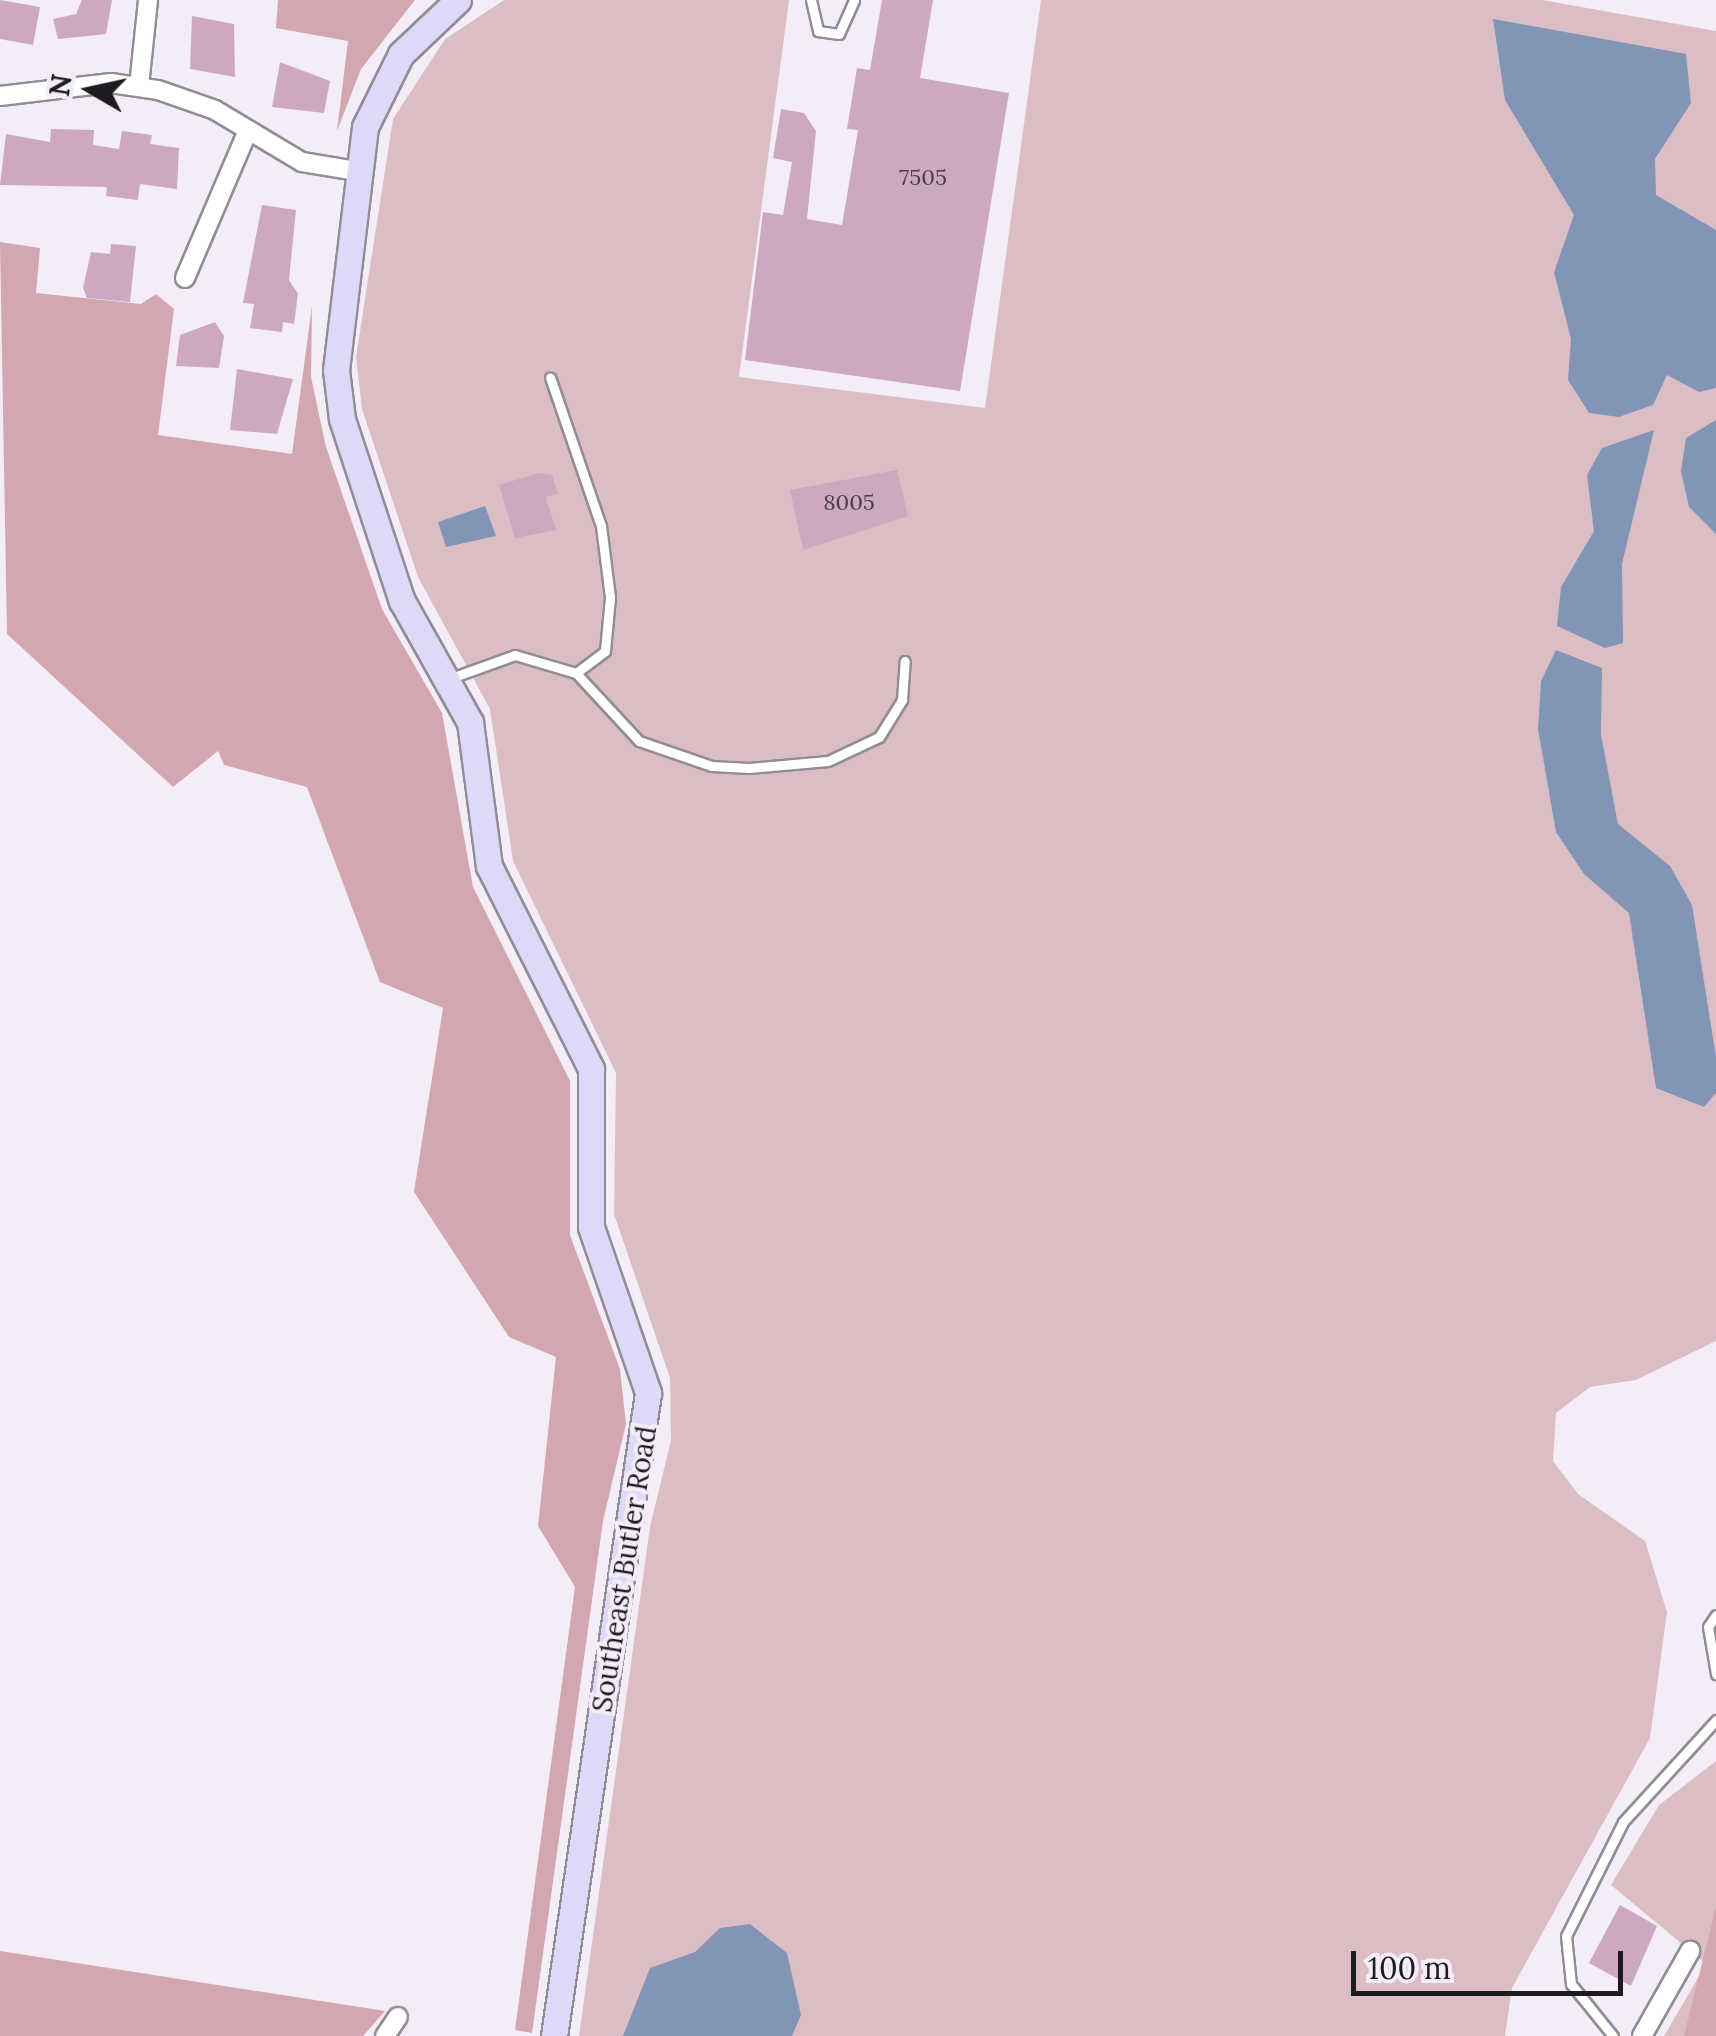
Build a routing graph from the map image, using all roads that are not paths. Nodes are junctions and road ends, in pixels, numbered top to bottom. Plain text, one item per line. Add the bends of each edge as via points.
1 (148, 0) edge
2 (458, 0) edge
3 (812, 0) edge
4 (854, 0) edge
5 (140, 86) junction
6 (0, 96) edge
7 (246, 135) junction
8 (358, 171) junction
9 (184, 278) dead end
10 (550, 377) dead end
11 (905, 661) dead end
12 (576, 673) junction
13 (451, 678) junction
14 (1716, 1615) edge
15 (1716, 1674) edge
16 (1716, 1720) edge
17 (1690, 1952) dead end
18 (398, 2017) dead end
19 (386, 2036) edge
20 (554, 2036) edge
21 (1612, 2036) edge
22 (1642, 2036) edge

1 - 5 street
2 - 8 main road, Southeast Butler Road via 390,72
3 - 4 lane via 818,31 839,34
5 - 6 street
5 - 7 street via 215,110
7 - 8 street via 302,162
7 - 9 street
8 - 13 main road, Southeast Butler Road via 336,342 339,406 402,601
10 - 12 lane via 602,526 610,597 605,652
11 - 12 lane via 902,700 879,737 828,761 765,768 712,766 639,741
12 - 13 lane via 515,655
13 - 20 main road, Southeast Butler Road via 472,733 489,866 591,1069 591,1227 648,1393
14 - 15 lane via 1708,1628
16 - 21 lane via 1623,1822 1566,1936 1570,1984
17 - 22 street
18 - 19 street

